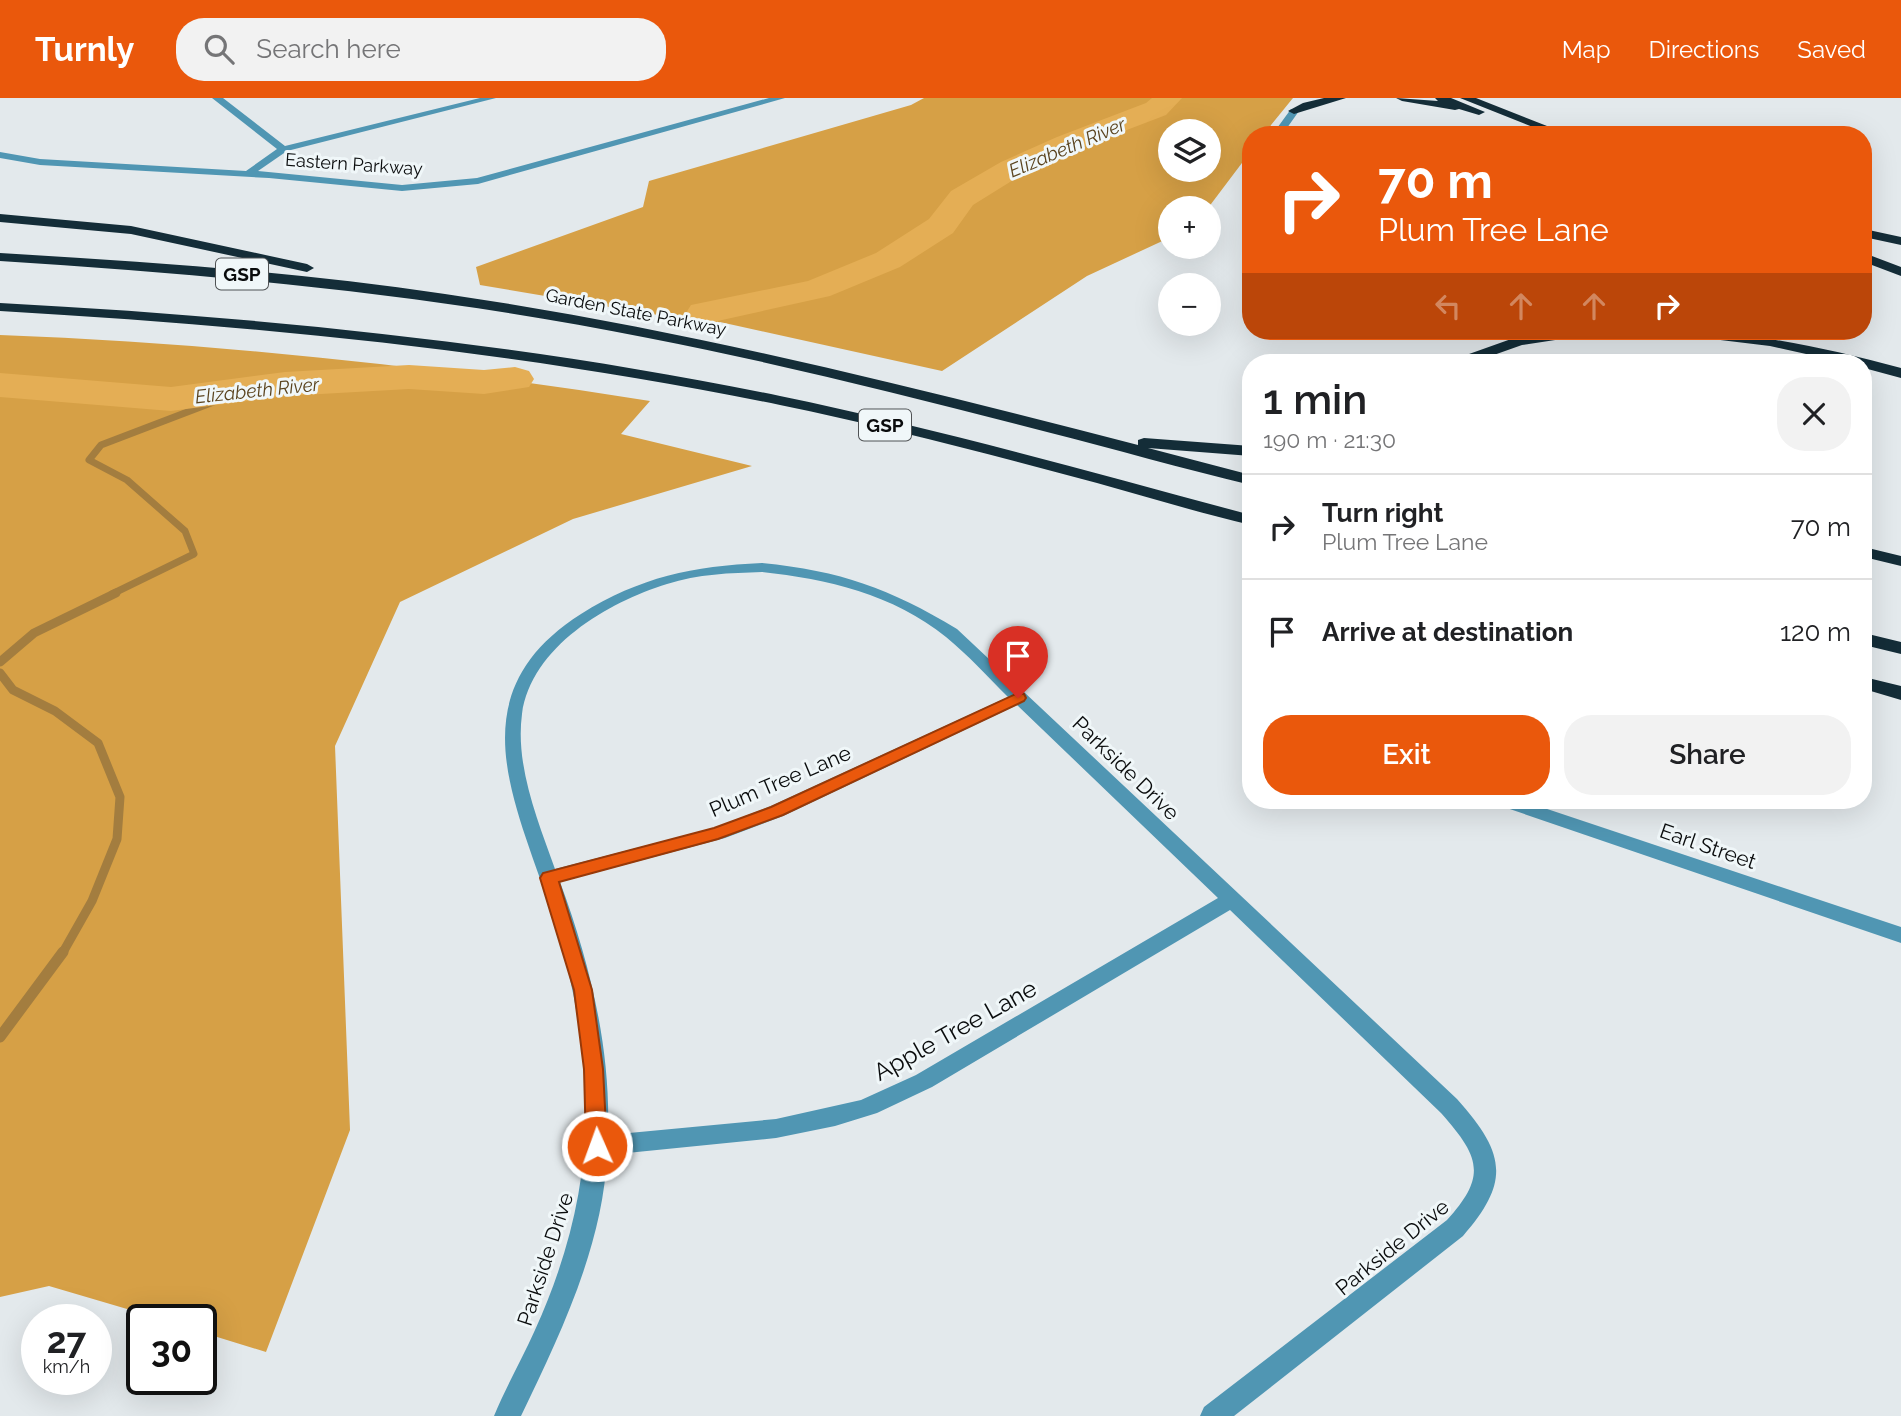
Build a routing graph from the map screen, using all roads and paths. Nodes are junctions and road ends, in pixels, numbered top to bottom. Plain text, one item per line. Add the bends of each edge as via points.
1 (217, 98) edge
2 (491, 98) edge
3 (780, 98) edge
4 (1305, 98) edge
5 (1340, 98) edge
6 (1402, 98) edge
7 (1441, 98) edge
8 (1466, 98) edge
9 (1294, 111) junction
10 (1476, 111) junction
11 (1283, 126) edge
12 (1515, 126) edge
13 (1540, 126) edge
14 (283, 149) junction
15 (0, 155) edge
16 (248, 174) junction
17 (0, 218) edge
18 (1872, 235) edge
19 (1901, 241) edge
20 (0, 246) edge
21 (1872, 249) edge
22 (0, 257) edge
23 (37, 260) junction
24 (1872, 260) edge
25 (1901, 260) edge
26 (1901, 272) edge
27 (446, 298) junction
28 (0, 307) edge
29 (1526, 340) edge
30 (1753, 340) edge
31 (1482, 354) edge
32 (1826, 354) edge
33 (1872, 365) edge
34 (1901, 373) edge
35 (1100, 441) junction
36 (1242, 450) edge
37 (1242, 478) edge
38 (1242, 518) edge
39 (1872, 553) edge
40 (1901, 561) edge
41 (1872, 641) edge
42 (1901, 648) edge
43 (1872, 685) edge
44 (1901, 693) edge
45 (1018, 698) junction
46 (1528, 809) edge
47 (549, 878) junction
48 (1231, 900) junction
49 (1901, 935) edge
50 (597, 1146) junction
51 (507, 1416) edge
52 (1213, 1416) edge

1 - 14 street
2 - 14 street
3 - 16 street, Eastern Parkway via 454,185 402,188
4 - 9 highway
5 - 9 highway
6 - 10 highway
7 - 10 highway
8 - 13 highway
9 - 11 street
10 - 12 highway
14 - 16 street
15 - 16 street, Eastern Parkway via 40,162
17 - 27 highway via 131,230
18 - 19 highway
20 - 23 highway
21 - 25 highway
22 - 23 highway, Garden State Parkway / GSP
23 - 27 highway, Garden State Parkway / GSP via 250,274
24 - 26 highway
27 - 35 highway, Garden State Parkway / GSP via 723,349
28 - 38 highway, GSP via 229,322 476,350 664,379 885,425
29 - 31 highway
30 - 32 highway
33 - 34 highway
35 - 36 highway
35 - 37 highway, Garden State Parkway / GSP
39 - 40 highway
41 - 42 highway
43 - 44 highway
45 - 47 street, Plum Tree Lane via 777,811 718,833
45 - 47 street, Parkside Drive via 923,612 862,586 766,566 710,569 654,584 614,601 566,632 529,670 519,692 512,742 516,773
45 - 48 street, Parkside Drive
46 - 49 street, Earl Street
47 - 50 street, Parkside Drive via 583,990 594,1069
48 - 50 street, Apple Tree Lane via 924,1081 879,1102 793,1126
48 - 52 street, Parkside Drive via 1468,1126 1483,1153 1486,1182 1476,1207 1455,1228
50 - 51 street, Parkside Drive via 591,1195 568,1277

